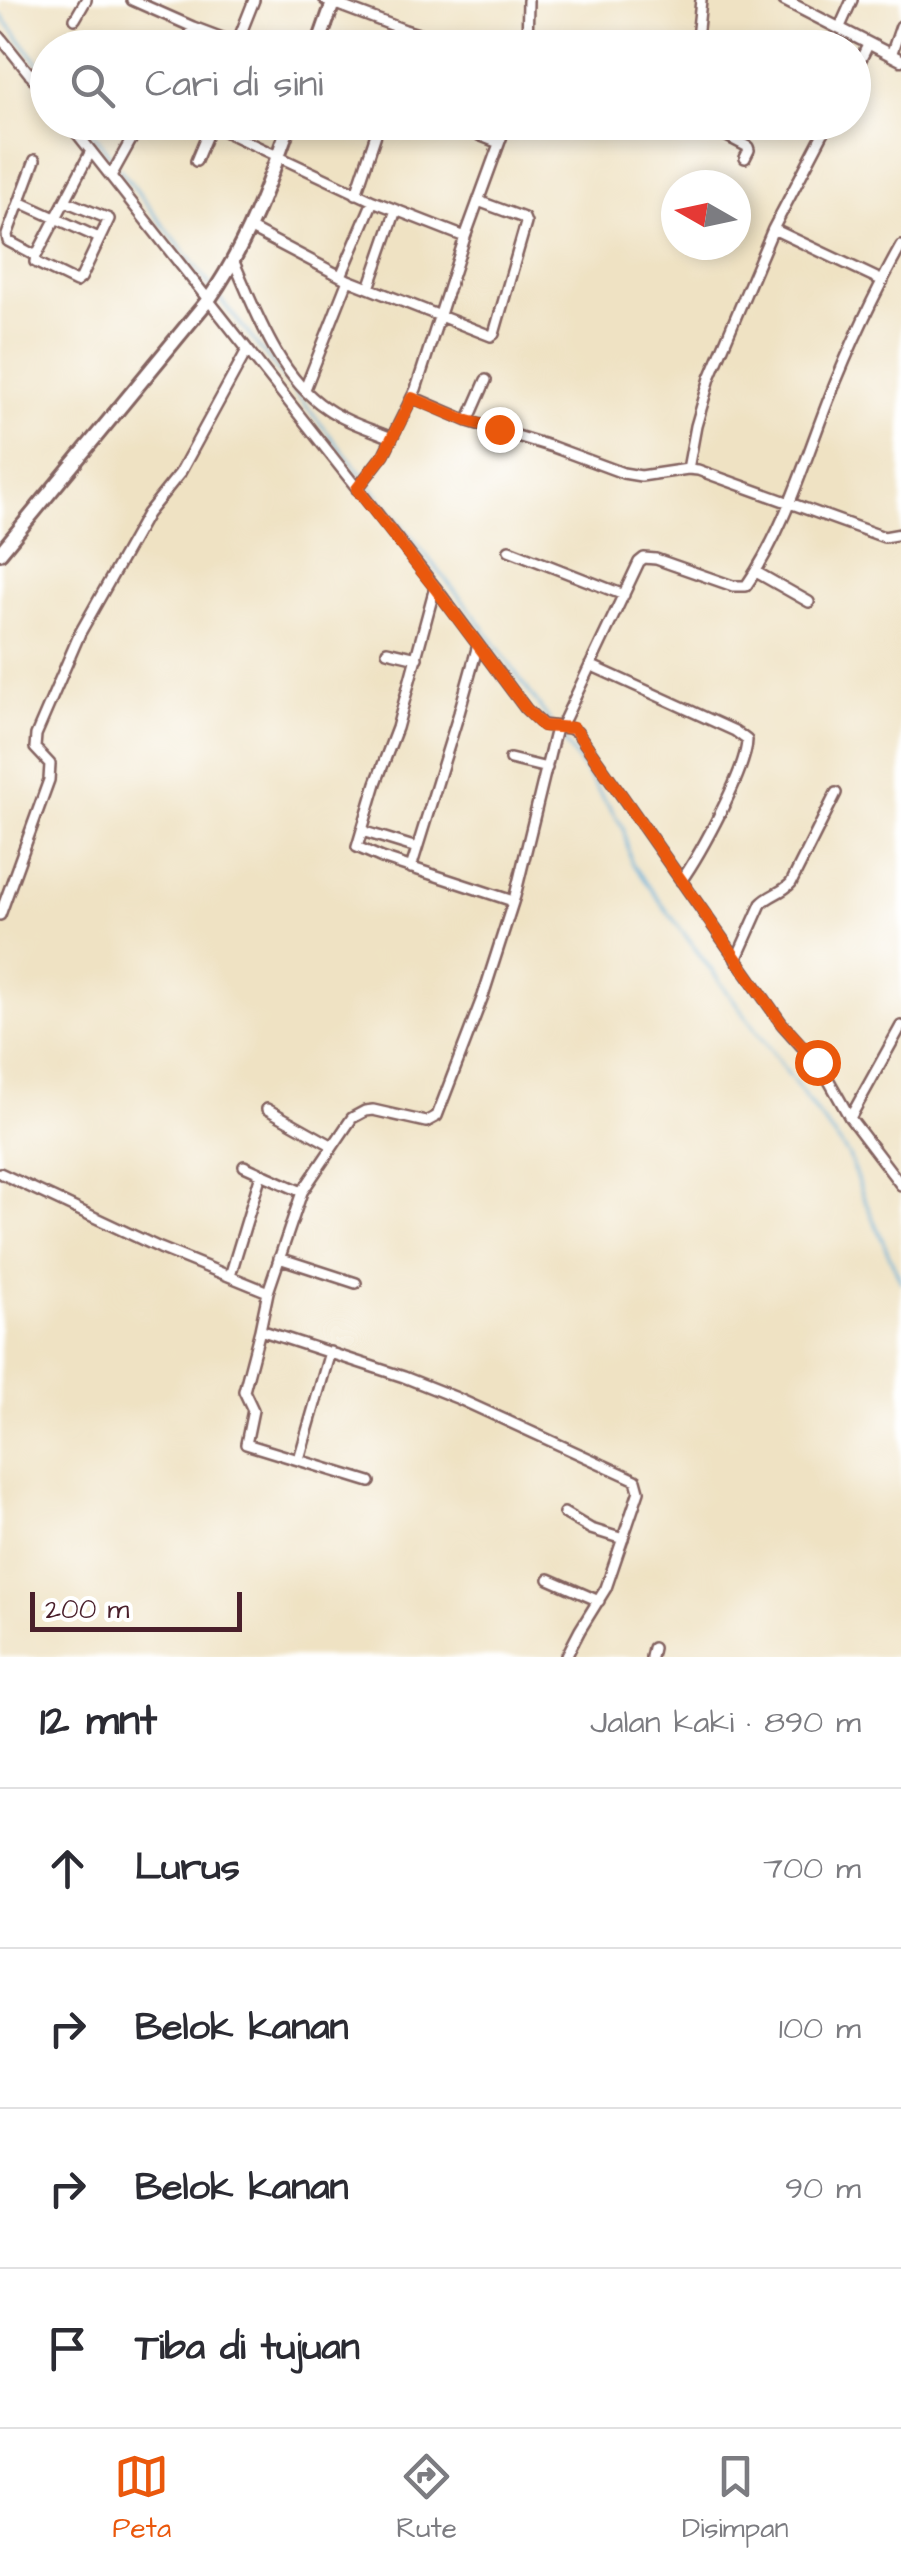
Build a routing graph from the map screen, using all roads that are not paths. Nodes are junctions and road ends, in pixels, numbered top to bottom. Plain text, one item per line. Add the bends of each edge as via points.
1 (86, 0) edge
2 (132, 0) edge
3 (254, 0) edge
4 (528, 0) edge
5 (701, 0) edge
6 (852, 0) edge
7 (331, 1) edge
8 (790, 1) edge
9 (75, 18) dead end
10 (901, 26) edge
11 (194, 27) junction
12 (192, 30) edge
13 (202, 30) edge
14 (242, 30) edge
15 (322, 30) edge
16 (405, 30) edge
17 (527, 30) edge
18 (698, 30) edge
19 (839, 30) joint
20 (0, 37) edge
21 (871, 46) edge
22 (896, 58) edge
23 (30, 62) edge
24 (83, 140) edge
25 (131, 140) edge
26 (203, 140) edge
27 (242, 140) edge
28 (284, 140) edge
29 (374, 140) edge
30 (491, 140) edge
31 (500, 140) edge
32 (735, 140) edge
33 (819, 140) edge
34 (499, 143) junction
35 (91, 151) junction
36 (278, 157) junction
37 (745, 158) dead end
38 (35, 160) dead end
39 (196, 161) dead end
40 (111, 176) junction
41 (356, 194) junction
42 (65, 201) junction
43 (372, 201) junction
44 (478, 201) junction
45 (20, 202) junction
46 (396, 210) junction
47 (56, 219) junction
48 (251, 229) junction
49 (773, 229) junction
50 (464, 237) junction
51 (98, 238) junction
52 (901, 246) edge
53 (36, 256) junction
54 (234, 262) junction
55 (344, 278) junction
56 (883, 281) junction
57 (369, 288) junction
58 (212, 294) junction
59 (440, 316) junction
60 (247, 350) junction
61 (486, 380) dead end
62 (304, 389) junction
63 (412, 398) junction
64 (468, 421) junction
65 (392, 438) junction
66 (688, 469) junction
67 (357, 489) junction
68 (790, 502) junction
69 (901, 534) edge
70 (509, 550) dead end
71 (0, 552) edge
72 (756, 572) junction
73 (435, 588) junction
74 (624, 594) junction
75 (808, 602) dead end
76 (478, 645) junction
77 (388, 651) dead end
78 (417, 658) junction
79 (590, 666) junction
80 (558, 728) junction
81 (510, 758) dead end
82 (547, 768) junction
83 (836, 793) dead end
84 (362, 831) junction
85 (417, 848) junction
86 (410, 868) junction
87 (681, 882) junction
88 (4, 886) edge
89 (513, 901) junction
90 (0, 914) edge
91 (736, 960) junction
92 (901, 1026) edge
93 (266, 1109) dead end
94 (850, 1118) junction
95 (333, 1146) junction
96 (244, 1166) dead end
97 (0, 1173) edge
98 (262, 1174) junction
99 (901, 1186) edge
100 (302, 1192) junction
101 (279, 1258) junction
102 (230, 1276) junction
103 (356, 1283) dead end
104 (268, 1292) junction
105 (260, 1330) junction
106 (330, 1352) junction
107 (299, 1459) junction
108 (370, 1482) dead end
109 (564, 1512) dead end
110 (623, 1539) junction
111 (549, 1579) dead end
112 (598, 1601) junction
113 (566, 1657) edge

1 - 9 street
2 - 11 street
3 - 14 street
4 - 17 street
5 - 18 street
6 - 19 street
7 - 15 highway
7 - 16 street
8 - 19 main road
10 - 22 street
11 - 12 street
11 - 13 street
20 - 23 street
21 - 22 main road
24 - 35 street
25 - 40 street
26 - 39 street
27 - 36 street
28 - 36 highway
29 - 41 street
30 - 34 street
31 - 34 street
32 - 37 street via 748,146
33 - 49 street
34 - 44 street
35 - 40 street
35 - 42 street
36 - 41 street
36 - 48 highway
38 - 45 street
40 - 58 street
41 - 43 street
42 - 47 street
42 - 51 street via 109,218
43 - 46 street
43 - 55 street
44 - 50 street
44 - 59 street via 526,220 494,334
45 - 47 street
45 - 53 street via 8,241
46 - 50 street
46 - 57 street
47 - 51 street
47 - 53 street
48 - 54 highway
48 - 55 street
49 - 56 street
49 - 66 street via 710,378
50 - 59 street
51 - 53 street via 76,282 35,262
52 - 56 street
54 - 58 highway
54 - 62 street via 271,343
55 - 57 street
55 - 62 street
56 - 68 street
57 - 59 street
58 - 60 street
58 - 71 highway
59 - 63 street
60 - 67 street
60 - 88 street via 80,634 36,735 35,748 51,770
61 - 64 street
62 - 65 street via 326,408
63 - 64 street
63 - 65 street
64 - 66 street via 623,473
65 - 67 street
66 - 68 street
67 - 73 street
68 - 69 street via 884,538
68 - 72 street
70 - 74 street
72 - 74 street via 746,586 733,586 644,558
72 - 75 street
73 - 76 street
73 - 78 street
74 - 79 street
76 - 80 street via 526,709 543,726
76 - 85 street
77 - 78 street
78 - 84 street
79 - 80 street
79 - 87 street via 747,740 738,774
80 - 82 street
80 - 87 street via 577,732
81 - 82 street
82 - 89 street
83 - 91 street via 791,883 761,904
84 - 85 street
84 - 86 street via 357,849
85 - 86 street
86 - 89 street
87 - 91 street
88 - 90 street
89 - 95 street via 438,1116 426,1122 365,1111
91 - 94 street via 823,1070
92 - 94 street
93 - 95 street
94 - 99 street
95 - 100 street
96 - 98 street
97 - 102 street
98 - 100 street
98 - 102 street
100 - 101 street
101 - 103 street
101 - 104 street
102 - 104 street
104 - 105 street
105 - 106 street
105 - 107 street via 244,1391 253,1410 246,1444
106 - 107 street
106 - 110 street via 457,1398 634,1478 639,1490
107 - 108 street
109 - 110 street
110 - 112 street
111 - 112 street
112 - 113 street

